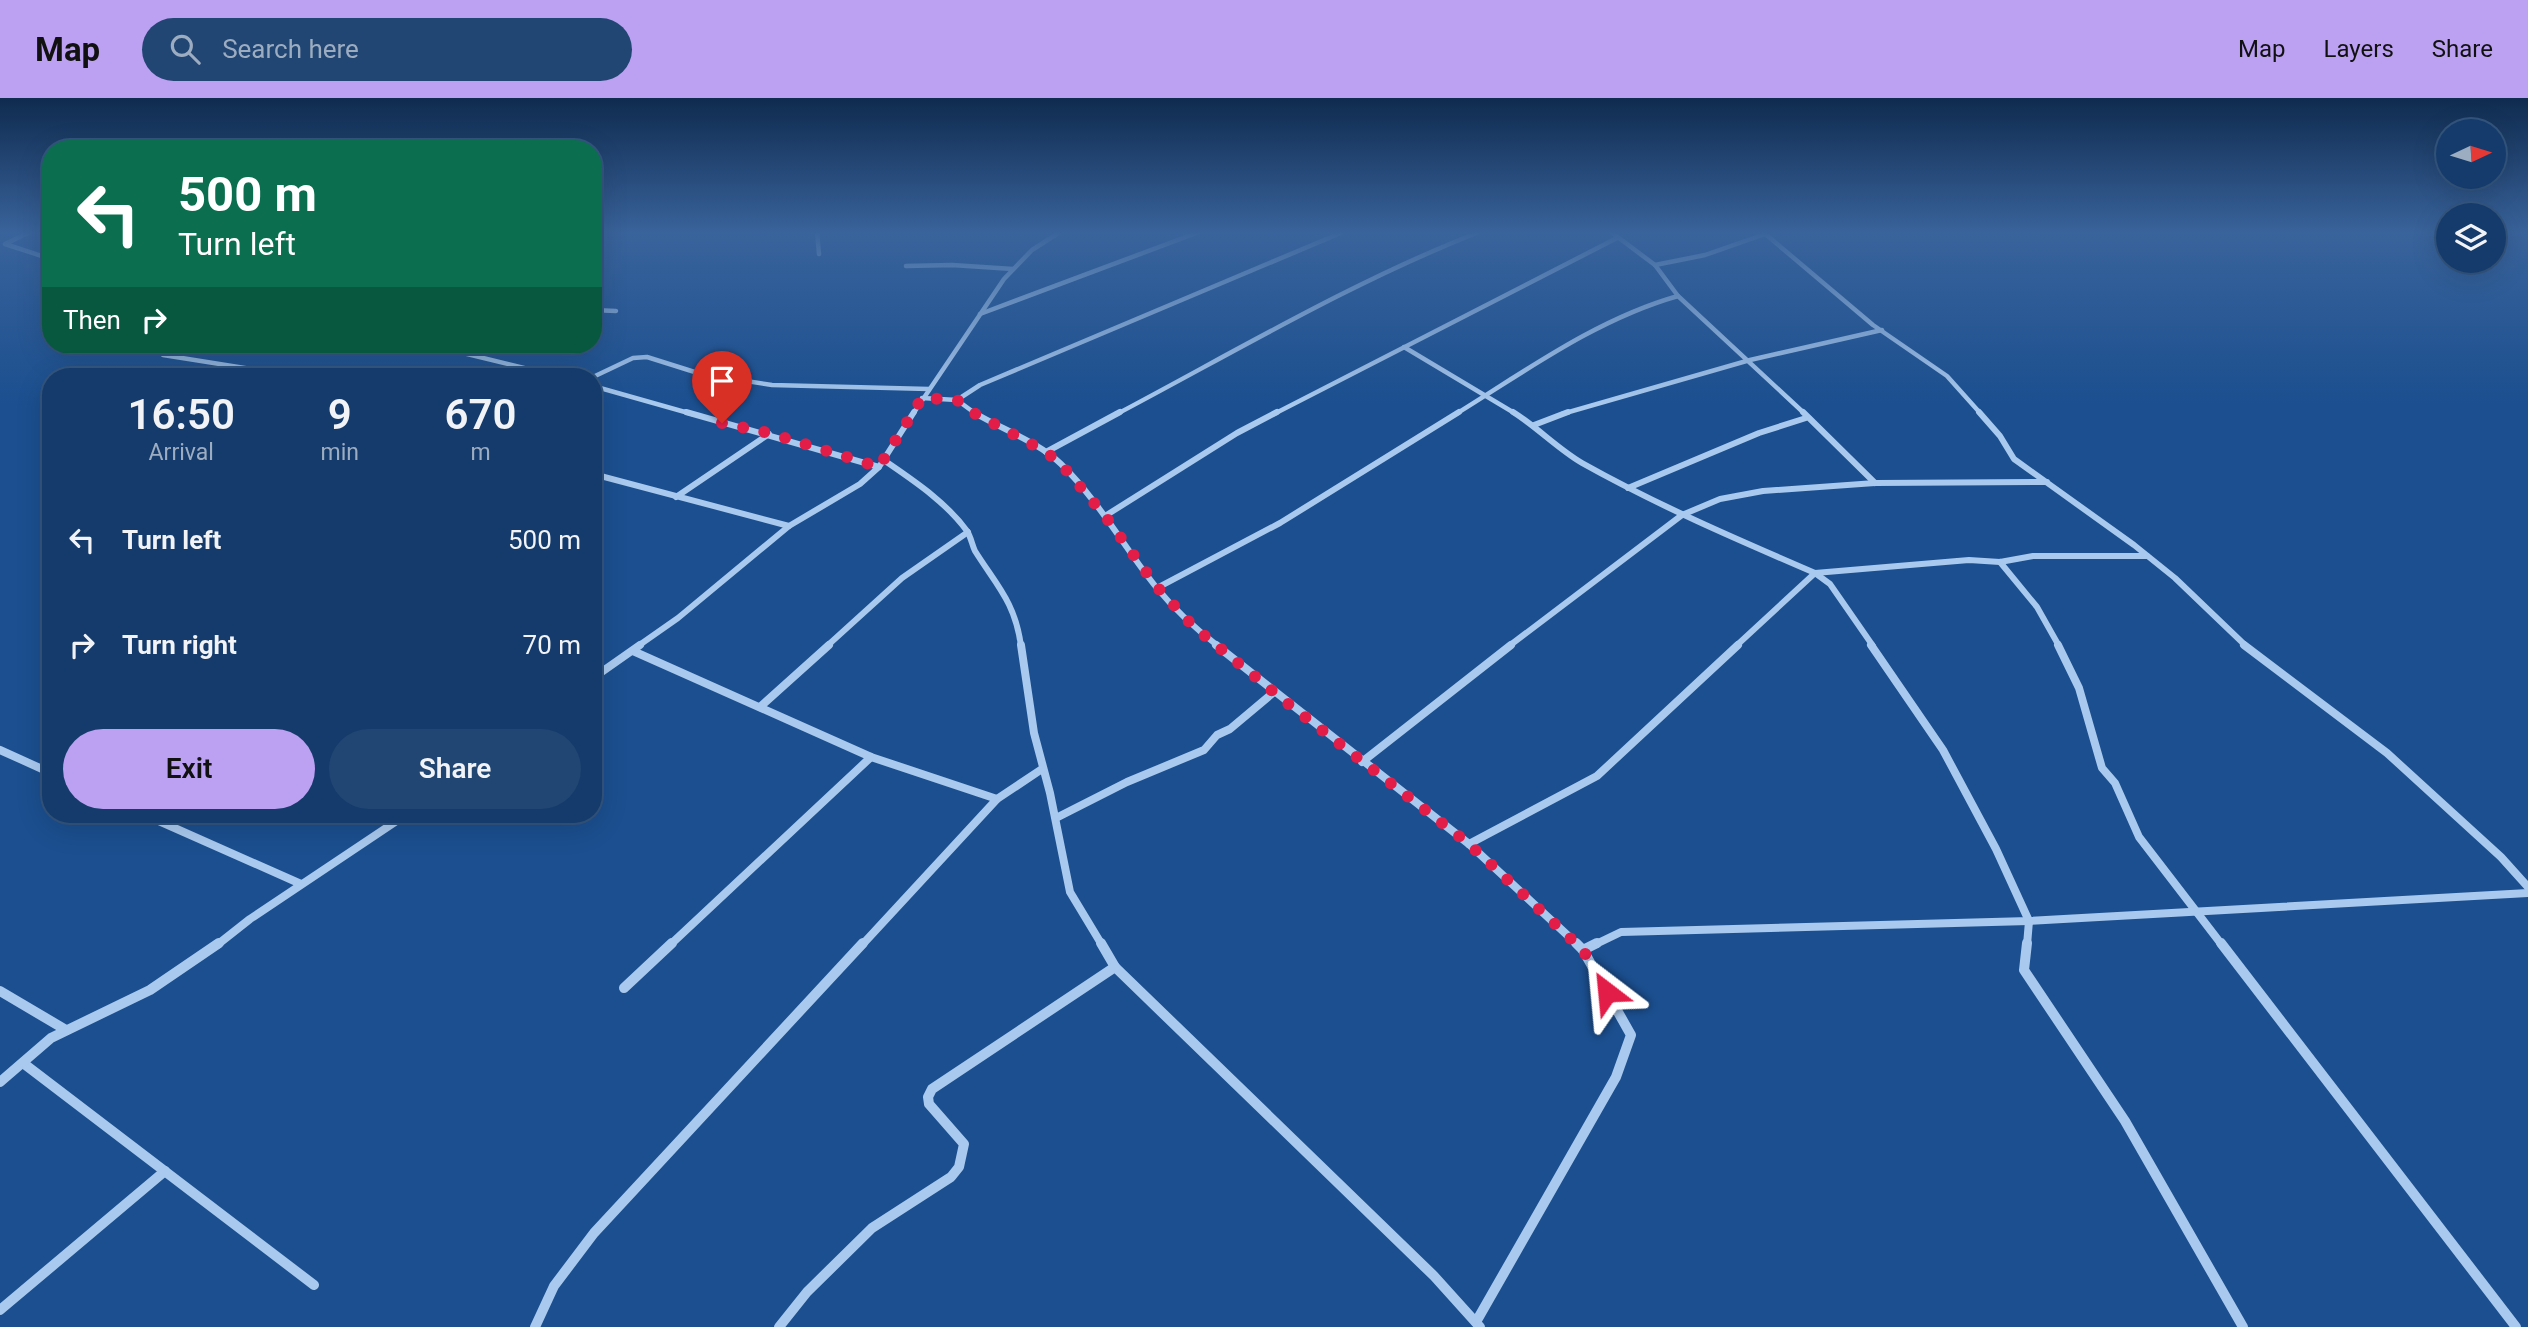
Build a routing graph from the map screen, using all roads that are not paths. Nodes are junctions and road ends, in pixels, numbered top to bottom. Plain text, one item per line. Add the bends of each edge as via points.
1 (997, 289) edge
2 (1050, 289) edge
3 (1207, 289) edge
4 (1354, 289) edge
5 (1517, 289) edge
6 (1673, 289) edge
7 (1833, 289) edge
8 (1678, 296) junction
9 (602, 310) edge
10 (617, 311) dead end
11 (979, 314) junction
12 (1882, 330) junction
13 (1404, 348) junction
14 (467, 354) edge
15 (163, 355) dead end
16 (1745, 361) junction
17 (244, 368) edge
18 (524, 368) edge
19 (602, 372) edge
20 (602, 389) edge
21 (929, 389) junction
22 (1486, 395) junction
23 (922, 398) junction
24 (957, 400) junction
25 (1806, 418) junction
26 (1534, 425) junction
27 (769, 433) junction
28 (1046, 452) junction
29 (882, 464) junction
30 (602, 476) edge
31 (2047, 482) junction
32 (1875, 483) junction
33 (1628, 488) junction
34 (676, 497) junction
35 (1682, 515) junction
36 (1105, 516) junction
37 (789, 526) junction
38 (968, 532) junction
39 (2147, 555) junction
40 (2000, 562) junction
41 (1815, 573) junction
42 (1157, 587) junction
43 (633, 651) junction
44 (602, 672) edge
45 (1274, 692) junction
46 (760, 707) junction
47 (0, 750) edge
48 (872, 757) junction
49 (1362, 762) junction
50 (42, 769) edge
51 (1042, 769) junction
52 (998, 799) junction
53 (1056, 818) junction
54 (163, 823) edge
55 (393, 823) edge
56 (1469, 844) junction
57 (301, 884) junction
58 (2528, 887) edge
59 (2528, 893) edge
60 (2195, 909) junction
61 (2029, 921) junction
62 (1583, 950) junction
63 (1115, 967) junction
64 (624, 988) dead end
65 (0, 990) edge
66 (66, 1030) junction
67 (23, 1063) junction
68 (0, 1082) edge
69 (164, 1171) junction
70 (314, 1285) dead end
71 (0, 1310) edge
72 (1478, 1325) edge
73 (535, 1327) edge
74 (779, 1327) edge
75 (2243, 1327) edge
76 (2516, 1327) edge

1 - 11 street
2 - 11 street
3 - 24 street via 980,385
4 - 28 street
5 - 13 street
6 - 8 street
7 - 12 street
8 - 16 street
8 - 22 street via 1640,307 1607,324
9 - 10 street
11 - 21 street
12 - 16 street
12 - 31 street via 1947,376 2014,458
13 - 22 street
13 - 36 street via 1237,433
14 - 18 street
15 - 17 street
16 - 25 street
16 - 26 street
19 - 21 street via 647,357 701,374 772,385
20 - 27 street
21 - 23 street
22 - 26 street
22 - 42 street via 1280,523
23 - 24 street
23 - 29 street
24 - 28 street
25 - 32 street
25 - 33 street
26 - 33 street via 1578,461
27 - 29 street
27 - 34 street
28 - 36 street
29 - 37 street via 860,484
29 - 38 street via 930,493
30 - 34 street
31 - 32 street
31 - 39 street
32 - 35 street via 1763,491 1720,499
33 - 35 street
34 - 37 street
35 - 41 street
35 - 49 street
36 - 42 street
37 - 43 street
38 - 46 street via 902,578
38 - 51 street via 1017,624
39 - 40 street via 2033,555
39 - 58 street via 2269,665 2387,753
40 - 41 street via 1969,560
40 - 60 street via 2037,607 2059,648 2079,688 2102,768 2115,783 2139,837
41 - 56 street via 1597,776
41 - 61 street via 1830,584 1942,750
42 - 45 street via 1194,627
43 - 44 street
43 - 46 street
45 - 49 street
45 - 53 street via 1204,750
46 - 48 street
47 - 50 street
48 - 52 street
48 - 64 street
49 - 56 street
51 - 52 street
51 - 53 street
52 - 73 street via 594,1233 554,1286
53 - 63 street via 1070,892
54 - 57 street
55 - 57 street
56 - 62 street
57 - 66 street via 150,990
59 - 60 street
60 - 61 street
60 - 76 street
61 - 62 street via 1621,932
61 - 75 street via 2024,970 2125,1121
62 - 72 street via 1631,1035 1616,1077
63 - 72 street via 1434,1276
63 - 74 street via 932,1089 929,1104 964,1144 959,1167 951,1177 872,1228
65 - 66 street
66 - 67 street
67 - 68 street
67 - 69 street
69 - 70 street
69 - 71 street

